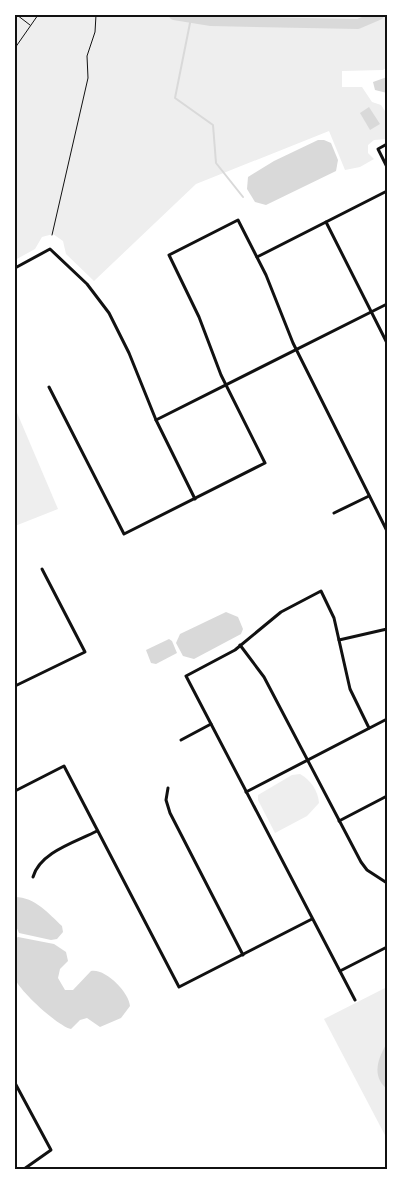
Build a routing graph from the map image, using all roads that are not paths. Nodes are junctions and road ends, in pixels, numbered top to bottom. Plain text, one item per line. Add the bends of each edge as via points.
1 (387, 144) edge
2 (387, 167) edge
3 (387, 191) edge
4 (326, 222) junction
5 (257, 257) junction
6 (15, 268) edge
7 (387, 304) edge
8 (372, 312) junction
9 (387, 343) edge
10 (297, 350) junction
11 (226, 385) junction
12 (50, 387) dead end
13 (156, 420) junction
14 (369, 496) junction
15 (195, 498) junction
16 (334, 513) dead end
17 (387, 531) edge
18 (42, 569) dead end
19 (387, 629) edge
20 (339, 640) junction
21 (240, 645) junction
22 (15, 686) edge
23 (387, 718) edge
24 (211, 724) junction
25 (369, 728) junction
26 (181, 740) dead end
27 (308, 760) junction
28 (168, 788) dead end
29 (15, 791) edge
30 (246, 792) junction
31 (387, 796) edge
32 (339, 821) junction
33 (97, 831) junction
34 (33, 877) dead end
35 (387, 883) edge
36 (312, 919) junction
37 (387, 947) edge
38 (243, 955) junction
39 (340, 971) junction
40 (355, 1000) dead end
41 (15, 1083) edge
42 (17, 1090) edge
43 (24, 1169) edge

1 - 2 street via 378,150
3 - 4 street
4 - 5 street
4 - 8 street
5 - 10 street
5 - 11 street via 238,220 169,255 199,317
6 - 13 street via 50,249 87,284 109,312
7 - 8 street
8 - 9 street
8 - 10 street
10 - 11 street
10 - 14 street
11 - 13 street
11 - 15 street via 266,463
12 - 15 street via 124,534
13 - 15 street
14 - 16 street
14 - 17 street
18 - 22 street via 85,652
19 - 20 street
20 - 21 street via 332,612 322,591 281,612
20 - 25 street via 350,689
21 - 24 street via 186,676
21 - 27 street via 264,677
23 - 25 street
24 - 26 street
24 - 30 street
25 - 27 street
27 - 30 street
27 - 32 street
28 - 38 street via 166,800 170,813
29 - 33 street via 64,766
30 - 36 street
31 - 32 street
32 - 35 street via 367,870
33 - 34 street via 44,859
33 - 38 street via 179,987
36 - 38 street
36 - 39 street
37 - 39 street
39 - 40 street
41 - 42 street
42 - 43 street via 51,1150

